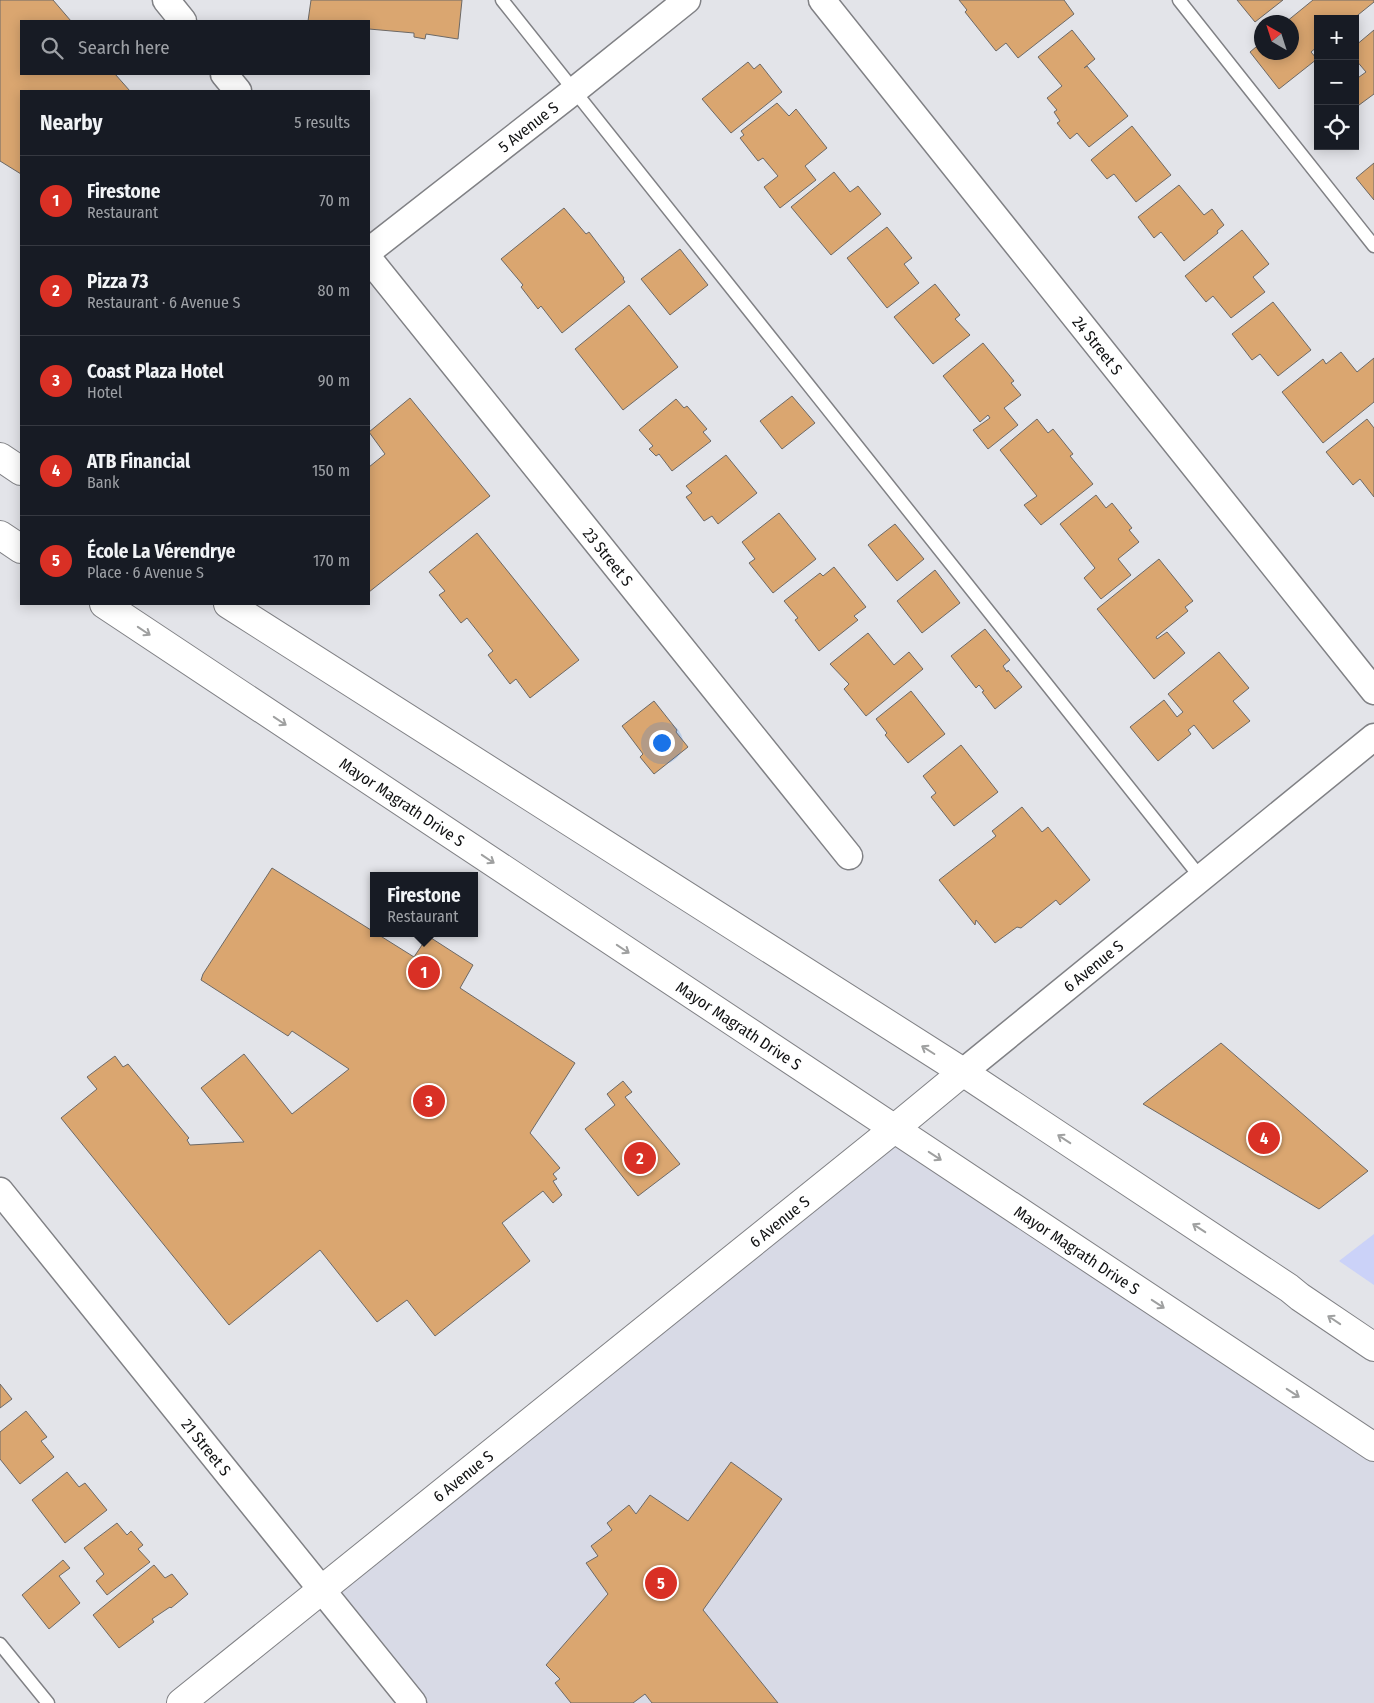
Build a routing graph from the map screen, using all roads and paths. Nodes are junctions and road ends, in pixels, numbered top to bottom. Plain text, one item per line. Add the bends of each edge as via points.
1 (166, 0) edge
2 (502, 0) edge
3 (687, 0) edge
4 (822, 0) edge
5 (1179, 0) edge
6 (182, 20) edge
7 (225, 75) edge
8 (237, 90) edge
9 (575, 90) junction
10 (1374, 246) edge
11 (370, 250) edge
12 (370, 259) edge
13 (0, 457) edge
14 (20, 470) edge
15 (106, 605) edge
16 (230, 605) edge
17 (1374, 691) edge
18 (1374, 737) edge
19 (849, 856) dead end
20 (1201, 878) junction
21 (963, 1072) junction
22 (894, 1130) junction
23 (0, 1191) edge
24 (1374, 1347) edge
25 (1374, 1447) edge
26 (322, 1590) junction
27 (0, 1644) edge
28 (48, 1703) edge
29 (181, 1703) edge
30 (413, 1703) edge

1 - 6 street
2 - 9 lane
3 - 9 street, 5 Avenue S
4 - 17 street, 24 Street S
5 - 10 lane
7 - 8 street
9 - 11 street, 5 Avenue S
9 - 20 lane
12 - 19 street, 23 Street S
13 - 14 main road
15 -> 22 main road, Mayor Magrath Drive S
21 -> 16 main road
18 - 20 street, 6 Avenue S
20 - 21 street, 6 Avenue S
21 - 22 main road, 6 Avenue S
24 -> 21 main road
22 -> 25 main road, Mayor Magrath Drive S
22 - 26 main road, 6 Avenue S
23 - 26 street, 21 Street S
26 - 29 main road, 6 Avenue S
26 - 30 street, 21 Street S
27 - 28 lane

